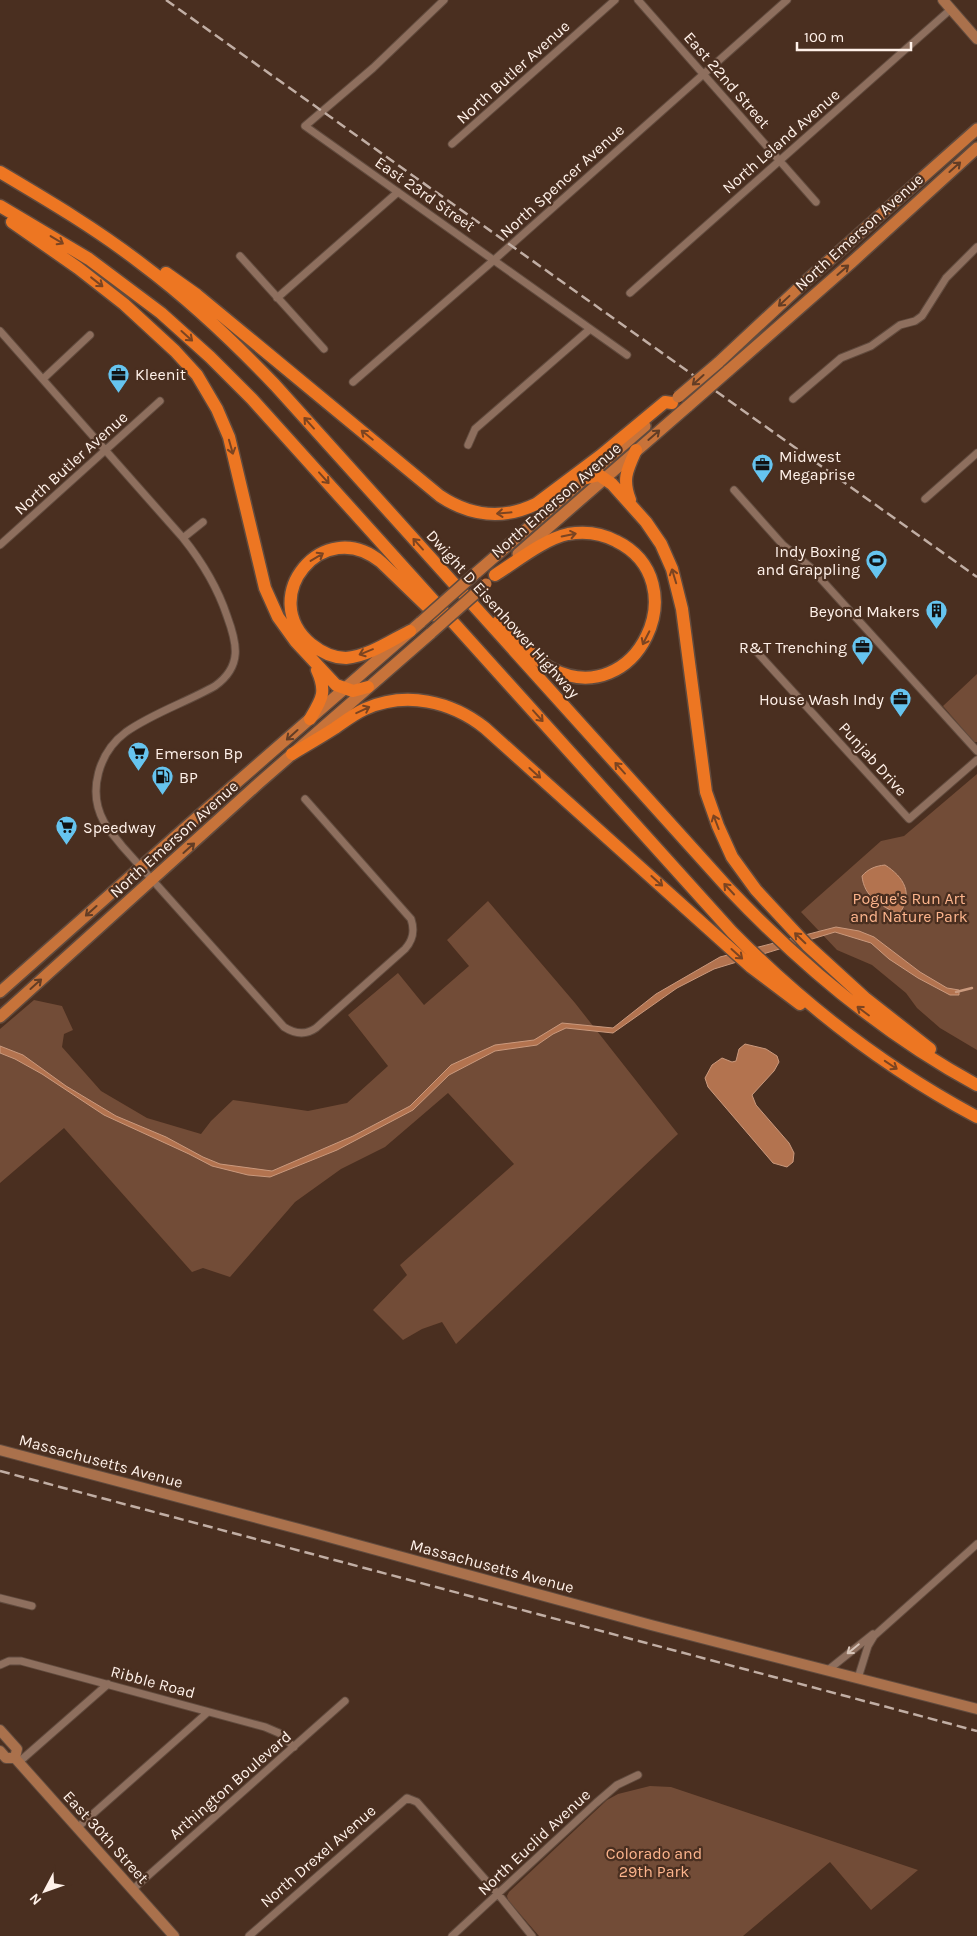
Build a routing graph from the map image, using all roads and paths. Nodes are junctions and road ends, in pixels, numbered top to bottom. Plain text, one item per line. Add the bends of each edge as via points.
1 (444, 0) edge
2 (615, 0) edge
3 (638, 0) edge
4 (787, 0) edge
5 (943, 0) edge
6 (951, 9) junction
7 (977, 39) edge
8 (704, 74) junction
9 (977, 129) edge
10 (452, 144) dead end
11 (977, 148) edge
12 (779, 160) junction
13 (0, 172) edge
14 (398, 192) junction
15 (816, 202) dead end
16 (0, 206) edge
17 (0, 213) edge
18 (96, 232) junction
19 (977, 247) edge
20 (240, 256) dead end
21 (494, 260) junction
22 (630, 293) dead end
23 (277, 298) junction
24 (590, 329) junction
25 (0, 331) edge
26 (90, 335) dead end
27 (324, 349) dead end
28 (627, 355) dead end
29 (43, 379) junction
30 (353, 382) dead end
31 (793, 398) dead end
32 (675, 400) junction
33 (160, 401) dead end
34 (468, 444) dead end
35 (107, 450) junction
36 (636, 450) junction
37 (977, 452) edge
38 (587, 478) junction
39 (604, 478) junction
40 (734, 490) dead end
41 (925, 498) dead end
42 (632, 505) junction
43 (203, 522) dead end
44 (183, 538) junction
45 (0, 545) edge
46 (437, 565) junction
47 (496, 575) junction
48 (410, 631) junction
49 (755, 650) dead end
50 (313, 661) junction
51 (368, 686) junction
52 (344, 689) junction
53 (517, 692) junction
54 (310, 719) junction
55 (977, 751) edge
56 (292, 754) junction
57 (977, 760) edge
58 (305, 799) dead end
59 (147, 874) junction
60 (764, 971) junction
61 (0, 992) edge
62 (0, 1017) edge
63 (977, 1084) edge
64 (977, 1117) edge
65 (0, 1450) edge
66 (977, 1544) edge
67 (0, 1598) edge
68 (32, 1606) dead end
69 (880, 1630) junction
70 (0, 1664) edge
71 (828, 1670) junction
72 (858, 1678) junction
73 (108, 1684) junction
74 (346, 1700) dead end
75 (977, 1709) edge
76 (208, 1712) junction
77 (0, 1730) edge
78 (294, 1748) junction
79 (0, 1751) edge
80 (17, 1760) junction
81 (638, 1775) dead end
82 (77, 1828) junction
83 (132, 1890) junction
84 (498, 1894) junction
85 (174, 1936) edge
86 (249, 1936) edge
87 (452, 1936) edge
88 (532, 1936) edge

1 - 14 street, East 23rd Street via 373,68 305,126
2 - 10 street, North Butler Avenue
3 - 8 street, East 22nd Street
4 - 8 street, North Spencer Avenue
5 - 6 main road
6 - 7 main road
6 - 12 street, North Leland Avenue
8 - 12 street, East 22nd Street
8 - 21 street, North Spencer Avenue
9 -> 32 main road, North Emerson Avenue, bridge
36 -> 11 main road, North Emerson Avenue, bridge
12 - 15 street, East 22nd Street
12 - 22 street, North Leland Avenue
13 - 18 highway, Dwight D Eisenhower Highway
14 - 21 street, East 23rd Street
14 - 23 street
16 -> 53 highway via 90,259 161,313 210,357 252,398
17 -> 50 highway via 124,304 175,350 201,381 217,409 231,445 267,594 284,626
32 -> 18 highway via 665,402 536,504 504,514 466,510 440,496 197,295
46 -> 18 highway, Dwight D Eisenhower Highway via 235,345 170,287
19 - 31 street via 946,278 922,316 900,325 871,346 841,358
20 - 23 street
21 - 24 street, East 23rd Street
21 - 30 street, North Spencer Avenue
23 - 27 street
24 - 28 street, East 23rd Street
24 - 34 street via 475,429
25 - 29 street
26 - 29 street
29 - 35 street
32 - 38 main road, North Emerson Avenue
33 - 35 street, North Butler Avenue
35 - 44 street
35 - 45 street, North Butler Avenue
36 - 39 main road, North Emerson Avenue
36 - 42 highway via 625,481
37 - 41 street
38 - 39 highway via 596,475
38 - 48 main road, North Emerson Avenue, bridge
39 - 42 highway
39 - 47 main road, North Emerson Avenue
40 - 55 street via 783,545 810,567
63 -> 42 highway via 865,998 818,956 782,920 742,872 726,845 706,792 678,589 660,544
43 - 44 street
44 - 59 street via 207,569 218,590 235,640 235,658 231,669 218,684 128,731 110,748 101,763 96,790 100,813 113,835
47 -> 46 highway via 562,536 586,533 610,538 632,551 649,577 655,609 649,635 635,655 614,671 588,677 568,676 540,661
63 -> 46 highway, Dwight D Eisenhower Highway via 902,1039 841,994 763,924
47 - 51 main road, North Emerson Avenue, bridge
48 - 52 main road, North Emerson Avenue
48 -> 53 highway via 358,656 341,658 326,654 306,640 295,623 291,603 301,570 309,561 328,551 345,548 366,552 381,562
49 - 57 street, Punjab Drive via 909,820
50 - 52 highway
50 - 54 highway via 323,689
51 - 52 highway
51 - 56 main road, North Emerson Avenue
52 - 54 main road, North Emerson Avenue
53 -> 60 highway
54 -> 59 main road, North Emerson Avenue
59 -> 56 main road, North Emerson Avenue
56 -> 60 highway via 355,714 377,704 399,700 422,701 457,710 485,728 716,935
58 - 59 street via 411,919 413,926 413,934 405,949 310,1032 299,1033 284,1027
59 -> 61 main road, North Emerson Avenue
62 -> 59 main road, North Emerson Avenue
60 -> 64 highway via 785,994 908,1076
65 - 71 main road, Massachusetts Avenue
66 - 69 street
67 - 68 street
69 -> 71 street
69 - 72 street via 868,1646
70 - 73 street, Ribble Road via 21,1661
71 - 72 main road, Massachusetts Avenue
72 - 75 main road, Massachusetts Avenue
73 - 76 street, Ribble Road
73 - 80 street
74 - 78 street, Arthington Boulevard
76 - 78 street, Ribble Road via 272,1730 284,1736
76 - 82 street
77 - 80 main road, East 30th Street via 17,1749
78 - 83 street, Arthington Boulevard
79 - 80 main road, East 30th Street via 6,1758
80 - 82 main road, East 30th Street
81 - 84 street, North Euclid Avenue via 617,1785
82 - 83 main road, East 30th Street
83 - 85 main road, East 30th Street
84 - 86 street, North Drexel Avenue via 417,1802 407,1798
84 - 87 street, North Euclid Avenue
84 - 88 street

